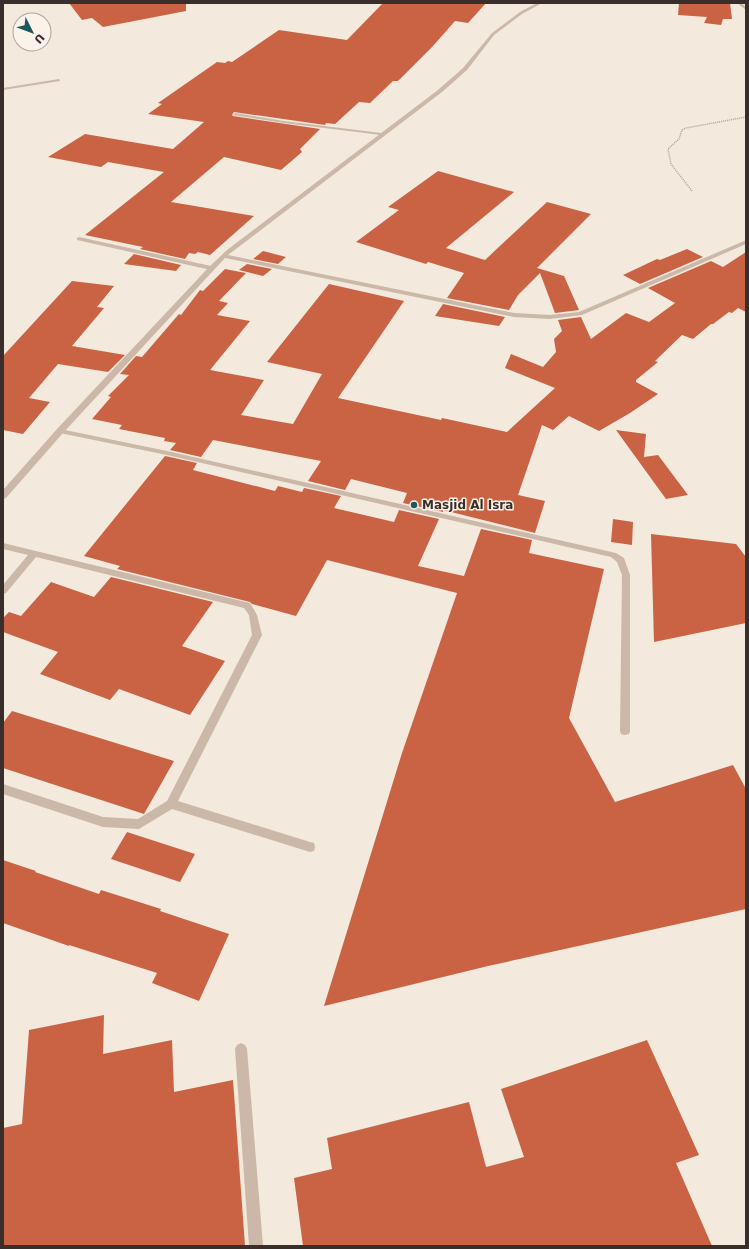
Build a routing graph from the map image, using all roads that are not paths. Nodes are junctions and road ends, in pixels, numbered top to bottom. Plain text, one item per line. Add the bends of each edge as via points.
1 (540, 3) edge
2 (739, 3) edge
3 (746, 9) edge
4 (59, 80) dead end
5 (3, 89) edge
6 (235, 114) dead end
7 (381, 134) junction
8 (79, 239) dead end
9 (746, 242) edge
10 (224, 256) junction
11 (211, 268) junction
12 (60, 432) junction
13 (3, 496) edge
14 (3, 546) edge
15 (34, 553) junction
16 (3, 592) edge
17 (625, 731) dead end
18 (3, 789) edge
19 (171, 804) junction
20 (310, 847) dead end
21 (241, 1049) dead end
22 (256, 1246) edge

1 - 7 street via 521,13 493,34 466,69
2 - 3 lane
4 - 5 lane
6 - 7 lane
7 - 10 street
8 - 11 lane
9 - 10 street via 580,314 550,317 514,316
10 - 11 street
11 - 12 street
12 - 13 street
12 - 17 lane via 175,454 612,555 621,560 626,575
14 - 15 lane
15 - 16 lane
15 - 19 lane via 246,605 253,615 257,635
18 - 19 lane via 103,822 140,824
19 - 20 lane
21 - 22 lane

